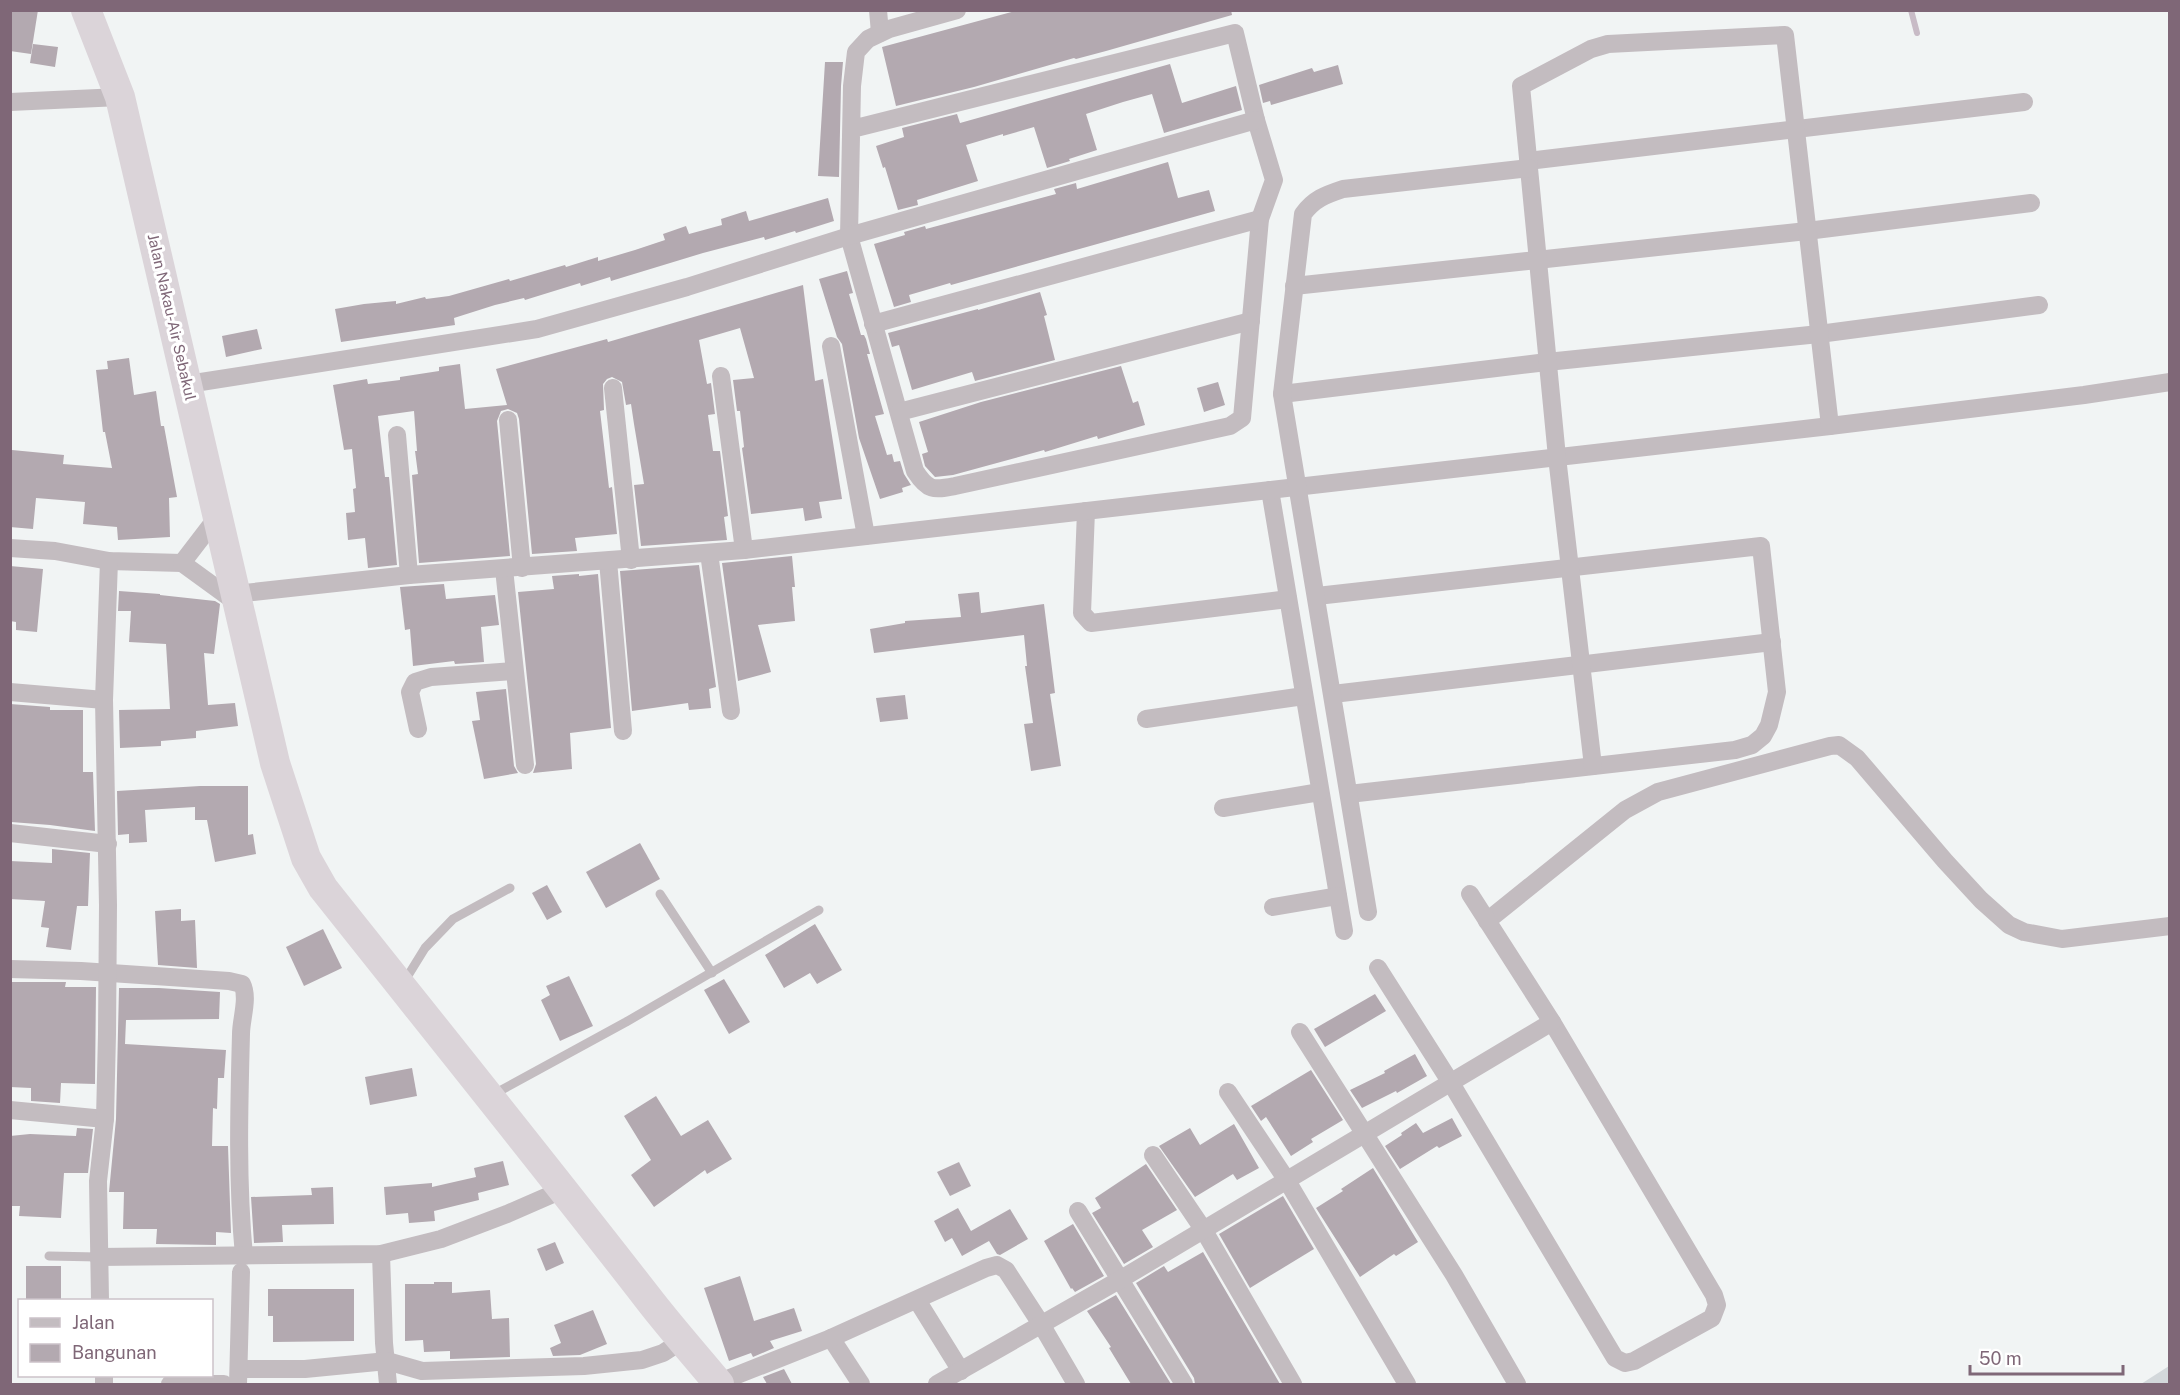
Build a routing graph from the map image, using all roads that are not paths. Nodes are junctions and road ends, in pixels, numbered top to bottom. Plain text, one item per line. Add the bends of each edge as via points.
1 (86, 10) edge
2 (878, 10) edge
3 (957, 10) edge
4 (880, 33) junction
5 (120, 97) junction
6 (10, 102) edge
7 (2024, 102) dead end
8 (1256, 120) junction
9 (852, 129) junction
10 (1796, 129) junction
11 (1528, 164) junction
12 (2031, 203) dead end
13 (1260, 219) junction
14 (1807, 231) junction
15 (849, 236) junction
16 (1538, 259) junction
17 (1294, 286) junction
18 (2039, 305) dead end
19 (1251, 321) junction
20 (873, 324) junction
21 (1819, 334) junction
22 (831, 346) dead end
23 (1547, 362) junction
24 (721, 376) dead end
25 (2169, 382) edge
26 (188, 384) junction
27 (613, 388) dead end
28 (1282, 393) junction
29 (899, 412) junction
30 (508, 420) dead end
31 (1830, 426) junction
32 (397, 435) dead end
33 (1557, 457) junction
34 (1299, 486) junction
35 (1270, 490) junction
36 (1086, 511) junction
37 (219, 516) junction
38 (866, 536) junction
39 (10, 548) edge
40 (744, 550) junction
41 (709, 553) junction
42 (631, 560) junction
43 (110, 561) junction
44 (608, 561) junction
45 (182, 563) junction
46 (1571, 568) junction
47 (513, 569) junction
48 (409, 575) junction
49 (1317, 596) junction
50 (1288, 599) junction
51 (238, 608) junction
52 (1772, 642) junction
53 (1581, 665) junction
54 (513, 670) junction
55 (10, 692) edge
56 (1333, 694) junction
57 (1304, 696) junction
58 (104, 700) junction
59 (731, 711) dead end
60 (1146, 719) dead end
61 (418, 729) dead end
62 (623, 731) dead end
63 (525, 765) dead end
64 (1593, 766) junction
65 (1320, 792) junction
66 (1349, 794) junction
67 (1222, 808) dead end
68 (10, 833) edge
69 (108, 844) junction
70 (510, 888) dead end
71 (660, 894) dead end
72 (1470, 894) dead end
73 (1338, 896) junction
74 (1273, 907) dead end
75 (819, 910) dead end
76 (1368, 912) dead end
77 (1487, 921) junction
78 (2169, 926) edge
79 (1344, 931) dead end
80 (1378, 968) dead end
81 (10, 969) edge
82 (711, 972) junction
83 (106, 974) junction
84 (401, 987) junction
85 (1552, 1022) junction
86 (1300, 1032) dead end
87 (1451, 1083) junction
88 (1228, 1092) dead end
89 (489, 1097) junction
90 (10, 1110) edge
91 (105, 1119) junction
92 (1364, 1134) junction
93 (1153, 1155) dead end
94 (1286, 1179) junction
95 (562, 1190) junction
96 (1078, 1211) dead end
97 (1203, 1229) junction
98 (50, 1256) dead end
99 (381, 1257) junction
100 (99, 1264) junction
101 (243, 1264) junction
102 (1121, 1278) junction
103 (100, 1299) edge
104 (917, 1300) junction
105 (1041, 1324) junction
106 (831, 1338) junction
107 (683, 1340) junction
108 (387, 1361) junction
109 (961, 1371) junction
110 (238, 1377) edge
111 (171, 1384) edge
112 (224, 1384) edge
113 (388, 1384) edge
114 (718, 1384) edge
115 (861, 1384) edge
116 (937, 1384) edge
117 (1076, 1384) edge
118 (1184, 1384) edge
119 (1293, 1384) edge
120 (1407, 1384) edge
121 (1517, 1384) edge

1 - 5 highway, Jalan Nakau-Air Sebakul
2 - 4 street
3 - 4 street
4 - 9 street via 856,52
5 - 6 street
5 - 26 highway, Jalan Nakau-Air Sebakul
7 - 10 street
8 - 9 street via 1234,33
8 - 13 street via 1274,180
8 - 15 street
9 - 15 street
10 - 11 street
10 - 11 street via 1785,34 1608,44 1521,86
10 - 14 street
11 - 16 street
11 - 17 street via 1323,195 1303,214
12 - 14 street
13 - 19 street
13 - 20 street
14 - 16 street
14 - 21 street
15 - 20 street
15 - 26 street via 537,329
16 - 17 street
16 - 23 street
17 - 28 street
18 - 21 street
19 - 29 street
19 - 29 street via 1242,418 1230,426 935,489 923,483 915,471
20 - 29 street
21 - 23 street
21 - 31 street
22 - 38 street
23 - 28 street
23 - 33 street
24 - 40 street
25 - 31 street
26 - 37 highway, Jalan Nakau-Air Sebakul
27 - 42 street
28 - 34 street
30 - 47 street
31 - 33 street
32 - 48 street
33 - 34 street
33 - 46 street
34 - 35 street
34 - 49 street
35 - 36 street
35 - 50 street
36 - 38 street
36 - 50 street via 1082,613 1091,623
37 - 45 street
37 - 51 highway, Jalan Nakau-Air Sebakul
38 - 40 street
39 - 43 street
40 - 41 street
41 - 42 street
41 - 59 street
42 - 44 street
43 - 45 street
43 - 58 street
44 - 47 street
44 - 62 street
45 - 51 street
46 - 49 street
46 - 52 street via 1761,546
46 - 53 street
47 - 48 street
47 - 54 street
48 - 51 street
49 - 56 street
50 - 57 street
51 - 84 highway, Jalan Nakau-Air Sebakul via 275,763 306,858 323,888
52 - 53 street
52 - 64 street via 1777,692 1774,710 1763,736 1752,745
53 - 56 street
53 - 64 street
54 - 61 street via 431,677 415,682 410,692
54 - 63 street
55 - 58 street
56 - 66 street
57 - 60 street
57 - 65 street
58 - 69 street
64 - 66 street
65 - 67 street
65 - 73 street
66 - 76 street
68 - 69 street
69 - 83 street
70 - 84 lane via 453,919 425,948
71 - 82 lane
72 - 77 street
73 - 74 street
73 - 79 street
75 - 82 lane
77 - 78 street via 1640,800 1839,745 1857,758 1945,861 2009,925 2062,939
77 - 85 street
80 - 87 street
81 - 83 street
82 - 89 lane
83 - 91 street
83 - 101 street via 229,981 242,984 245,990 238,1117
84 - 89 highway, Jalan Nakau-Air Sebakul
85 - 87 street
85 - 87 street via 1714,1295 1717,1310 1708,1321 1634,1361 1625,1363 1615,1358
86 - 92 street
87 - 92 street
88 - 94 street
89 - 95 highway, Jalan Nakau-Air Sebakul
90 - 91 street
91 - 100 street via 98,1181
92 - 94 street
92 - 121 street via 1454,1275
93 - 97 street
94 - 97 street
94 - 120 street
95 - 99 street via 441,1239
95 - 107 highway, Jalan Nakau-Air Sebakul
96 - 102 street
97 - 102 street
97 - 119 street
98 - 100 lane
99 - 101 street
99 - 108 street
100 - 101 street
100 - 103 street
101 - 110 street
102 - 105 street
102 - 118 street
104 - 105 street via 1000,1265
104 - 106 street
104 - 109 street
105 - 109 street
105 - 117 street
106 - 114 street
106 - 115 street
107 - 108 street via 642,1360 584,1366 422,1371
107 - 114 highway, Jalan Nakau-Air Sebakul
108 - 110 street
108 - 113 street
109 - 116 street
111 - 112 street

